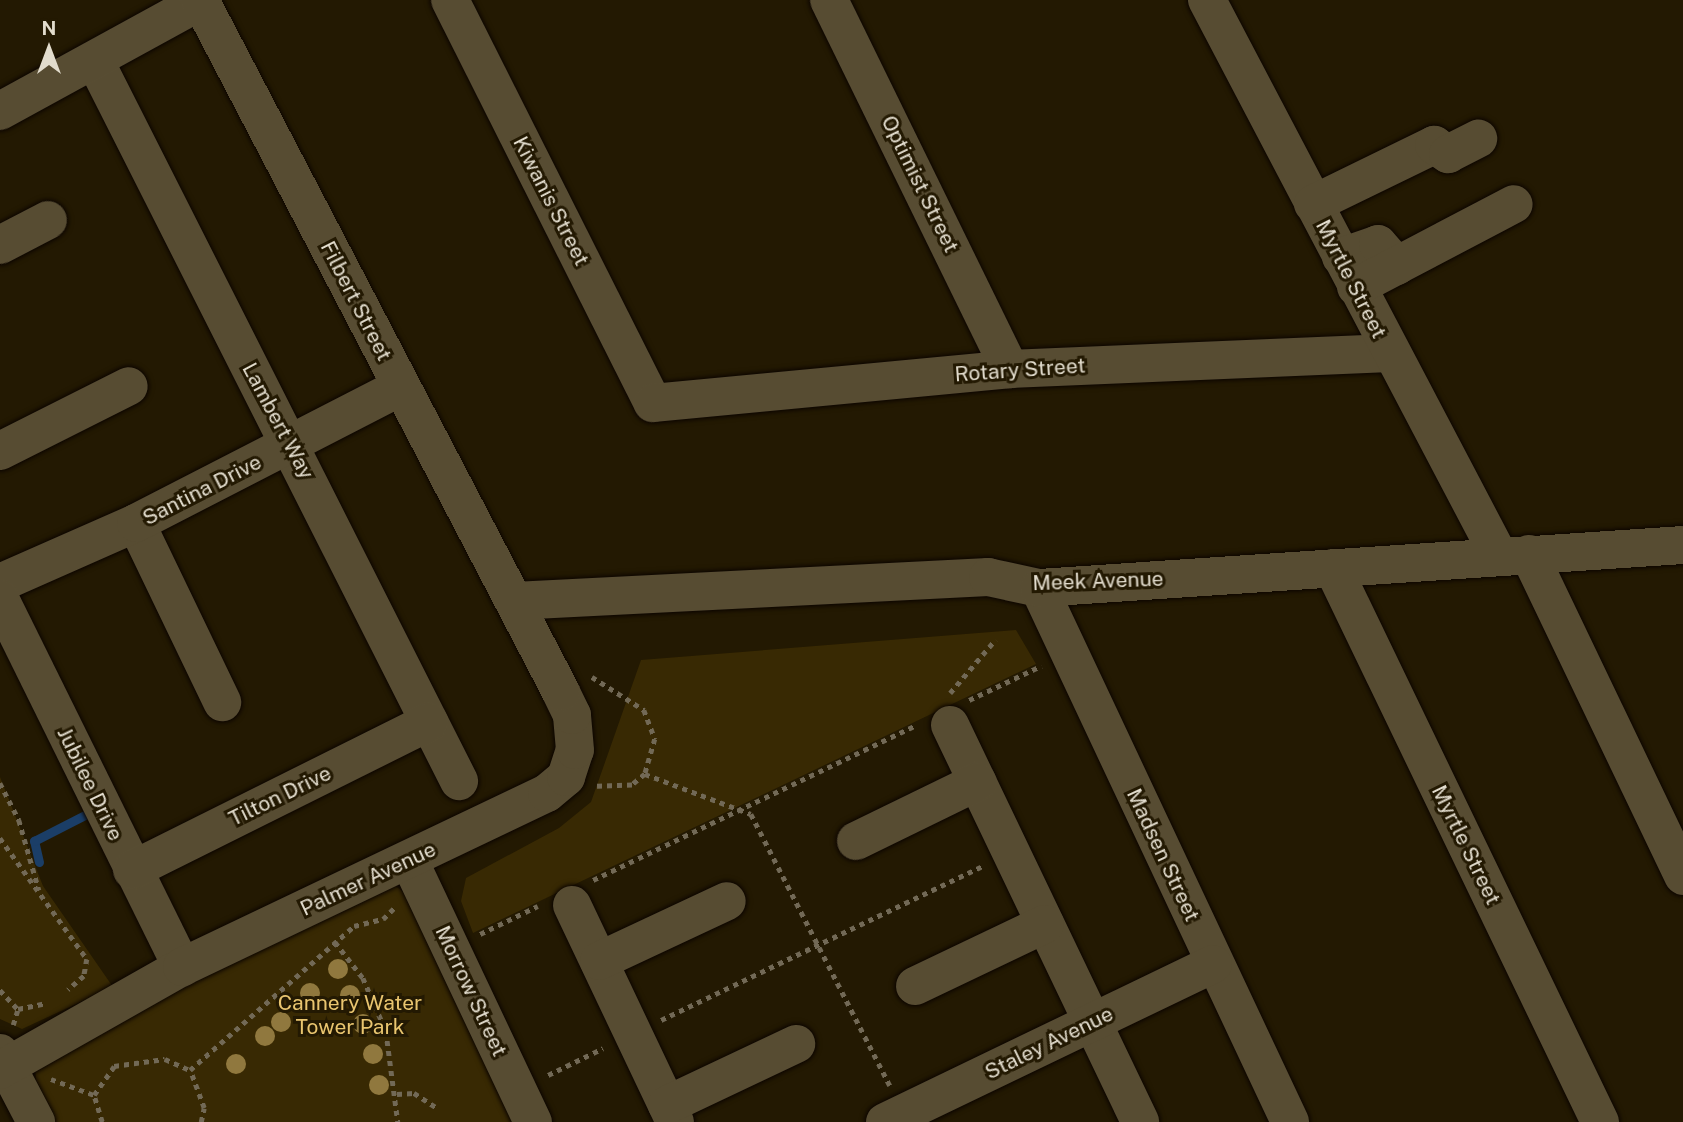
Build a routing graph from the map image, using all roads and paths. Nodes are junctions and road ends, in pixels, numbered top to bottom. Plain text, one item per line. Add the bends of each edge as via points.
1 (450, 0) edge
2 (829, 0) edge
3 (1207, 0) edge
4 (200, 1) edge
5 (95, 61) junction
6 (0, 111) edge
7 (1478, 139) dead end
8 (1313, 204) junction
9 (1514, 204) dead end
10 (48, 220) dead end
11 (0, 245) edge
12 (1348, 272) junction
13 (1389, 353) junction
14 (1010, 369) junction
15 (129, 386) dead end
16 (400, 388) junction
17 (653, 403) joint
18 (289, 446) junction
19 (0, 451) edge
20 (136, 523) junction
21 (1683, 545) edge
22 (1514, 555) junction
23 (1333, 568) junction
24 (0, 583) edge
25 (1039, 588) junction
26 (0, 599) edge
27 (514, 601) junction
28 (995, 640) dead end
29 (1068, 653) junction
30 (222, 702) dead end
31 (949, 717) junction
32 (429, 722) junction
33 (645, 774) dead end
34 (459, 781) dead end
35 (977, 782) junction
36 (0, 783) edge
37 (744, 807) junction
38 (0, 838) edge
39 (856, 841) dead end
40 (1011, 852) junction
41 (409, 860) junction
42 (132, 870) junction
43 (1683, 877) edge
44 (39, 891) junction
45 (569, 896) junction
46 (405, 898) dead end
47 (727, 901) dead end
48 (1045, 924) junction
49 (335, 942) junction
50 (818, 944) junction
51 (451, 948) junction
52 (599, 961) junction
53 (1213, 964) junction
54 (182, 967) junction
55 (915, 986) dead end
56 (0, 990) edge
57 (61, 994) dead end
58 (52, 1000) dead end
59 (18, 1009) junction
60 (1092, 1022) junction
61 (634, 1033) junction
62 (796, 1044) dead end
63 (5, 1054) edge
64 (190, 1070) junction
65 (46, 1077) dead end
66 (397, 1094) junction
67 (94, 1095) junction
68 (525, 1106) edge
69 (437, 1108) dead end
70 (671, 1113) edge
71 (895, 1118) edge
72 (36, 1122) edge
73 (102, 1122) edge
74 (201, 1122) edge
75 (398, 1122) edge
76 (1140, 1122) edge
77 (1290, 1122) edge
78 (1600, 1122) edge

1 - 17 street, Kiwanis Street
2 - 14 street, Optimist Street
3 - 8 street, Myrtle Street
4 - 5 street
4 - 16 street, Filbert Street
5 - 6 street
5 - 18 street, Lambert Way
7 - 8 street via 1448,154 1434,145
8 - 12 street, Myrtle Street
9 - 12 street via 1397,266 1378,244
10 - 11 street
12 - 13 street, Myrtle Street
13 - 14 street, Rotary Street
13 - 22 street, Myrtle Street
14 - 17 street, Rotary Street
15 - 19 street
16 - 18 street, Santina Drive
16 - 27 street, Filbert Street
18 - 20 street, Santina Drive
18 - 32 street, Lambert Way
20 - 24 street, Santina Drive
20 - 30 street
21 - 22 street, Meek Avenue
22 - 23 street, Meek Avenue
22 - 43 street, Myrtle Street
23 - 25 street, Meek Avenue
23 - 78 street, Myrtle Street
25 - 27 street, Meek Avenue via 988,577
25 - 29 street, Madsen Street
26 - 42 street, Jubilee Drive
27 - 41 street, Palmer Avenue via 572,715 571,765 547,793
28 - 31 path via 948,696
29 - 31 path
29 - 53 street, Madsen Street
31 - 35 street
31 - 37 path
32 - 34 street, Lambert Way
32 - 42 street, Tilton Drive
33 - 37 path
35 - 39 street
35 - 40 street
36 - 44 path via 28,845
37 - 45 path
37 - 50 path
38 - 44 path
40 - 48 street
40 - 50 path
41 - 51 street, Morrow Street
41 - 54 street, Palmer Avenue
42 - 54 street, Jubilee Drive
44 - 57 path via 87,958 84,976
45 - 51 path
45 - 52 street
46 - 49 path via 383,919 354,926
47 - 52 street
48 - 55 street
48 - 60 street
49 - 64 path
49 - 66 path via 363,978 386,1031
50 - 61 path
50 - 71 path
51 - 68 street, Morrow Street
52 - 61 street
53 - 60 street, Staley Avenue
53 - 77 street, Madsen Street
54 - 63 street, Palmer Avenue
56 - 59 path
58 - 59 path
59 - 63 path
60 - 71 street, Staley Avenue
60 - 76 street
61 - 68 path
61 - 70 street
62 - 70 street
63 - 72 street
64 - 67 path via 165,1059 140,1059 114,1066
64 - 74 path via 204,1108
65 - 67 path
66 - 69 path via 414,1093
66 - 75 path
67 - 73 path

